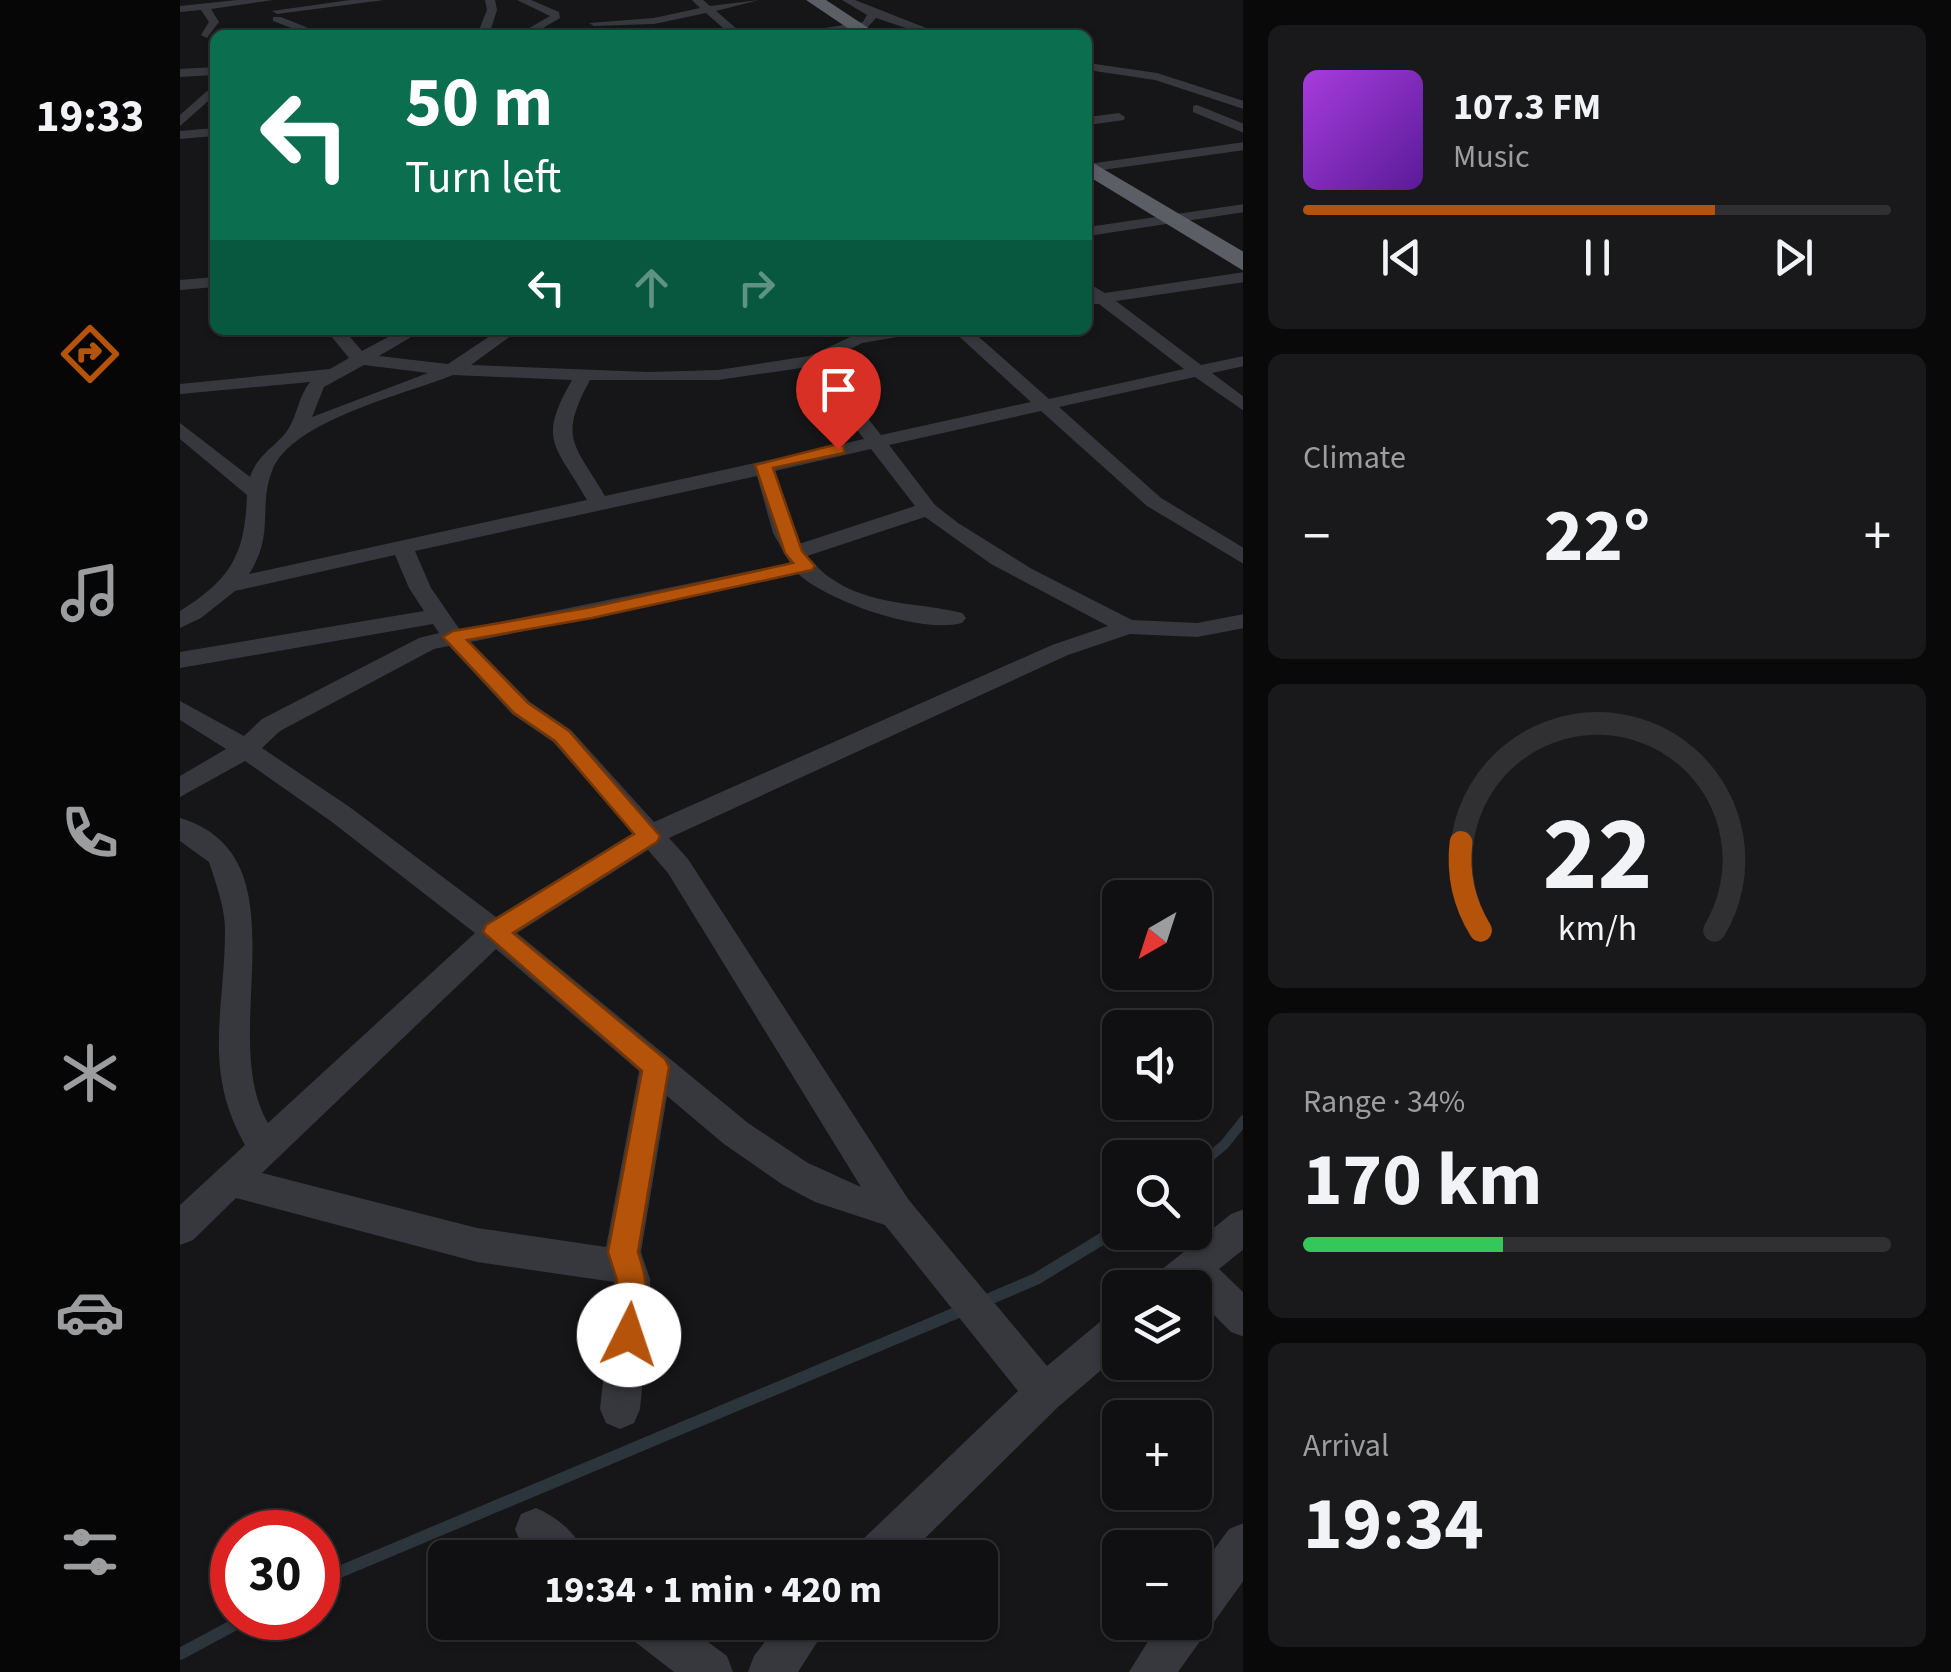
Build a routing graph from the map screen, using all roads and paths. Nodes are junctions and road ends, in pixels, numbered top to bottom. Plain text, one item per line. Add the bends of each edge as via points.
1 (268, 0) edge
2 (379, 0) edge
3 (493, 0) edge
4 (522, 0) edge
5 (697, 0) edge
6 (754, 0) edge
7 (814, 0) edge
8 (847, 0) edge
9 (343, 2) edge
10 (204, 7) junction
11 (610, 7) dead end
12 (180, 9) edge
13 (707, 9) junction
14 (276, 14) edge
15 (873, 14) junction
16 (594, 23) junction
17 (310, 30) edge
18 (484, 30) edge
19 (532, 30) edge
20 (585, 30) edge
21 (732, 30) edge
22 (861, 30) edge
23 (864, 30) edge
24 (923, 30) edge
25 (207, 35) dead end
26 (1092, 67) edge
27 (210, 72) edge
28 (1132, 72) junction
29 (180, 73) edge
30 (1092, 74) edge
31 (210, 93) edge
32 (1243, 105) edge
33 (1197, 110) dead end
34 (1119, 117) dead end
35 (1092, 120) edge
36 (180, 122) edge
37 (1243, 129) edge
38 (210, 132) edge
39 (180, 135) edge
40 (1243, 146) edge
41 (1220, 149) junction
42 (1243, 160) edge
43 (1092, 167) edge
44 (1092, 170) edge
45 (1243, 208) edge
46 (1173, 220) junction
47 (1092, 231) edge
48 (1243, 262) edge
49 (1243, 277) edge
50 (210, 282) edge
51 (180, 285) edge
52 (1092, 295) edge
53 (339, 335) edge
54 (406, 335) edge
55 (502, 335) edge
56 (880, 335) edge
57 (967, 335) edge
58 (365, 360) junction
59 (813, 361) junction
60 (1243, 361) edge
61 (450, 370) junction
62 (1194, 370) junction
63 (334, 374) junction
64 (583, 376) junction
65 (180, 389) edge
66 (1049, 405) junction
67 (1243, 405) edge
68 (180, 428) edge
69 (298, 431) junction
70 (876, 442) junction
71 (763, 465) junction
72 (255, 491) junction
73 (598, 502) junction
74 (928, 508) junction
75 (402, 546) junction
76 (1243, 557) edge
77 (800, 560) junction
78 (231, 585) junction
79 (954, 618) dead end
80 (1243, 620) edge
81 (180, 621) edge
82 (446, 627) junction
83 (1128, 627) junction
84 (180, 660) edge
85 (180, 710) edge
86 (247, 748) junction
87 (180, 788) edge
88 (180, 828) edge
89 (649, 836) junction
90 (495, 932) junction
91 (656, 1067) junction
92 (266, 1150) junction
93 (233, 1181) junction
94 (896, 1211) junction
95 (1243, 1227) edge
96 (180, 1228) edge
97 (626, 1266) junction
98 (1190, 1270) edge
99 (1212, 1298) edge
100 (1243, 1317) edge
101 (1102, 1344) edge
102 (1044, 1393) junction
103 (620, 1410) dead end
104 (893, 1540) edge
105 (1243, 1545) edge
106 (1212, 1588) edge
107 (668, 1640) edge
108 (794, 1640) edge
109 (1174, 1640) edge
110 (711, 1672) edge
111 (770, 1672) edge
112 (1151, 1672) edge

1 - 10 street
2 - 9 street
3 - 18 street
4 - 19 street via 555,18
5 - 13 street
6 - 13 street
7 - 22 highway
8 - 15 street
9 - 14 street
10 - 12 street
10 - 25 street via 214,22
11 - 16 street
13 - 16 street via 654,21
13 - 21 street
14 - 17 street
15 - 23 street
15 - 24 street
16 - 20 street
26 - 28 street
27 - 29 street
28 - 30 street
28 - 32 street
31 - 36 street
33 - 37 street
34 - 35 street
38 - 39 street
40 - 41 street
41 - 42 street
41 - 43 street
44 - 46 highway
45 - 46 street
46 - 47 street
46 - 48 highway
49 - 52 street
50 - 51 street
52 - 62 street
53 - 58 street
54 - 58 street
55 - 61 street
56 - 59 street
57 - 66 street
58 - 61 street
58 - 63 street
59 - 64 street via 718,375
59 - 70 street
60 - 62 street
61 - 64 street
61 - 69 street
62 - 66 street
62 - 67 street
63 - 65 street
63 - 69 street via 309,396
64 - 73 street via 560,435
66 - 70 street
66 - 76 street via 1154,502
68 - 72 street
69 - 72 street via 272,454
70 - 71 street
70 - 74 street
71 - 73 street
71 - 77 street
72 - 78 street via 254,544
73 - 75 street
74 - 77 street
74 - 83 street via 1029,577
75 - 78 street
75 - 82 street
77 - 79 street via 850,597
77 - 82 street via 592,612
78 - 81 street
80 - 83 street via 1197,630
82 - 84 street
82 - 86 street via 260,732
82 - 89 street via 521,708 562,736
83 - 89 street via 794,766
85 - 86 street
86 - 87 street
86 - 90 street
88 - 92 street via 214,848 230,883 240,926 235,1080
89 - 90 street
89 - 94 street via 678,866 726,938
90 - 91 street
90 - 92 street
91 - 94 street via 794,1174 838,1196
91 - 97 street via 626,1224
92 - 93 street
93 - 96 street
93 - 97 street via 477,1247
94 - 102 street
95 - 98 street
97 - 103 street via 633,1298
99 - 100 street
101 - 102 street
102 - 104 street
105 - 106 street
107 - 110 street
108 - 111 street
109 - 112 street

